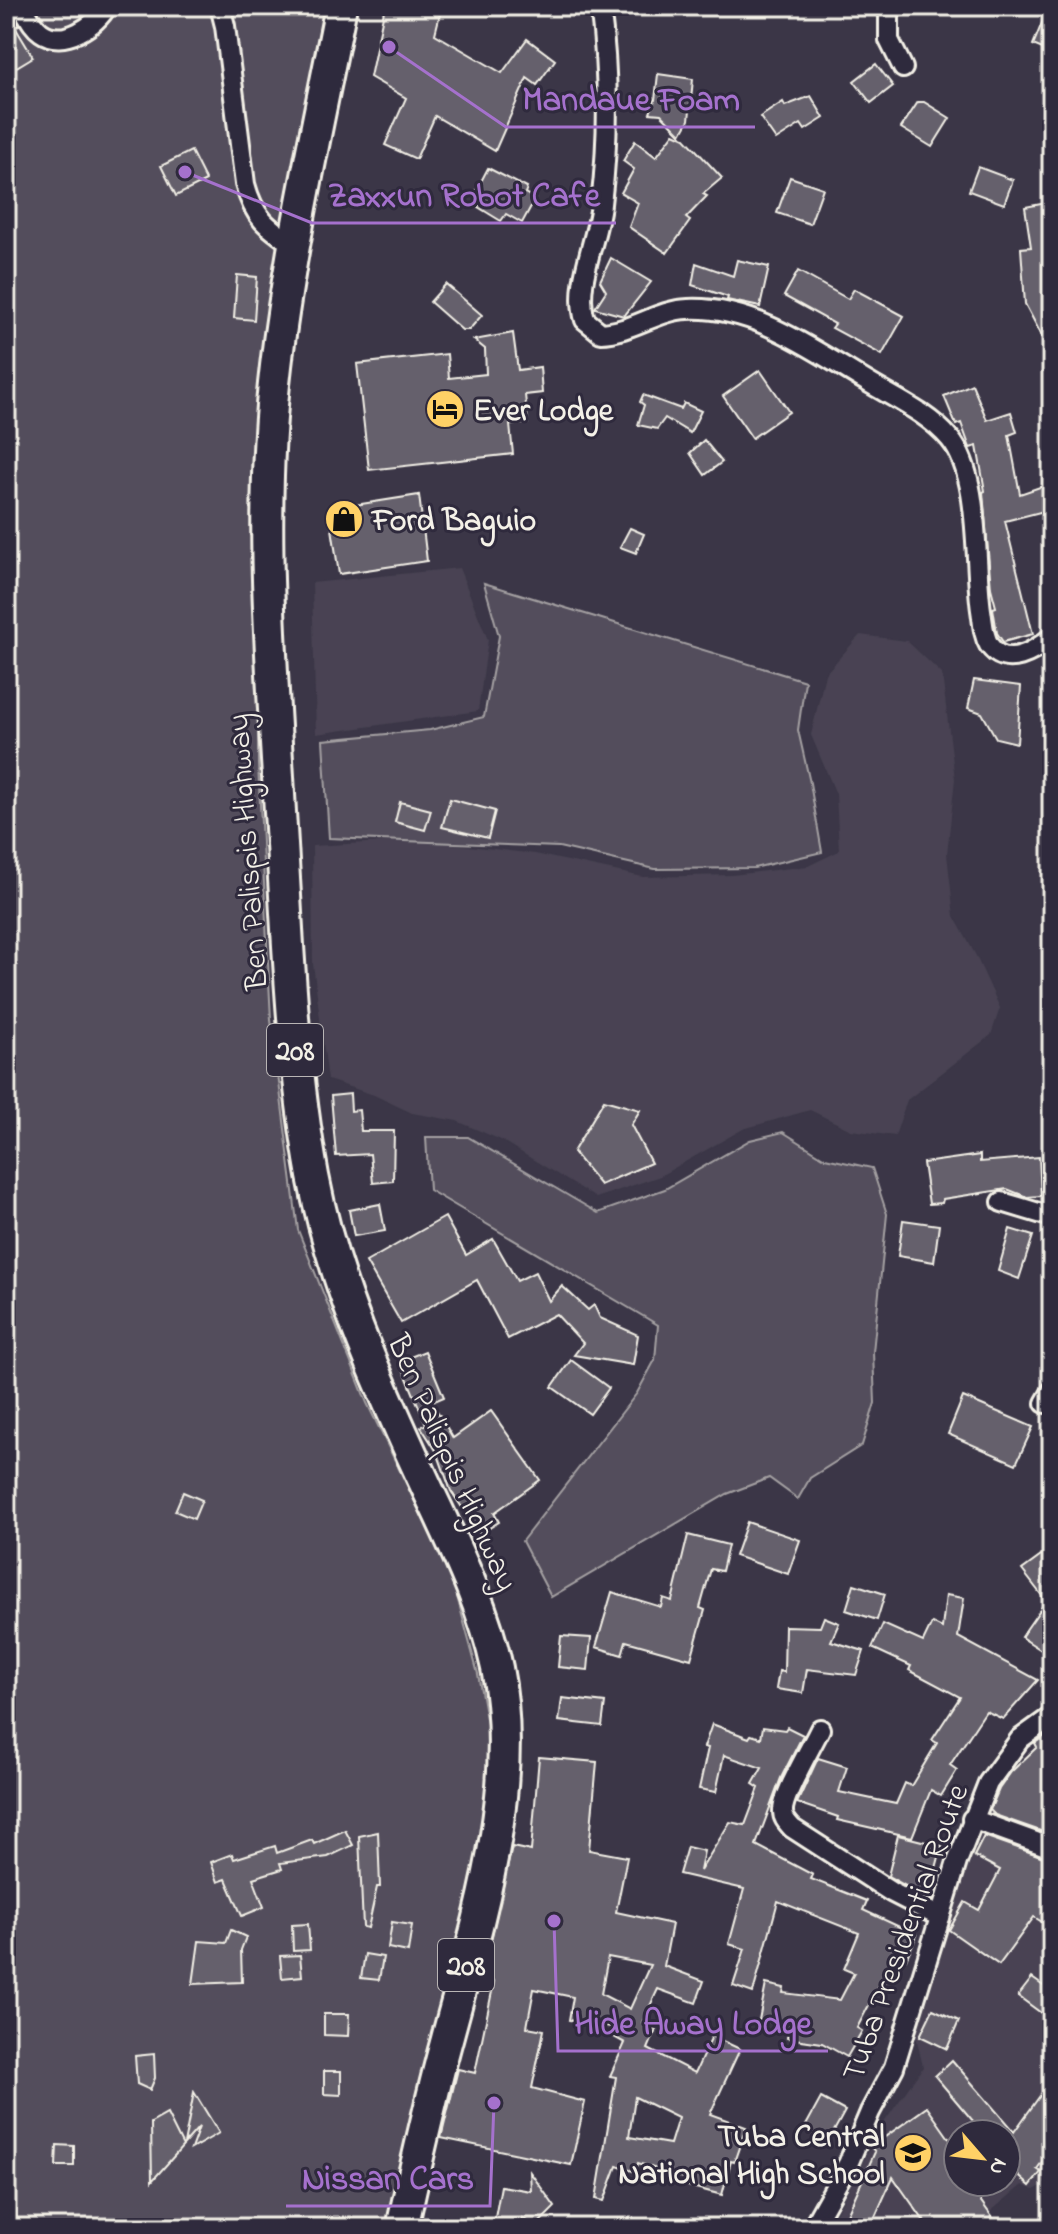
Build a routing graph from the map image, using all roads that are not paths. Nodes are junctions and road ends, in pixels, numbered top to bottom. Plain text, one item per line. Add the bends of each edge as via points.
1 (22, 6) edge
2 (107, 6) edge
3 (220, 6) edge
4 (341, 6) edge
5 (600, 6) edge
6 (895, 6) edge
7 (903, 68) dead end
8 (295, 246) junction
9 (1052, 637) edge
10 (1002, 1202) dead end
11 (1052, 1217) edge
12 (1052, 1716) edge
13 (820, 1729) dead end
14 (972, 1819) junction
15 (1052, 1848) edge
16 (940, 1917) junction
17 (402, 2228) edge
18 (812, 2228) edge

1 - 2 street via 40,32 58,38 85,29
3 - 8 street via 250,202 262,221
4 - 8 main road, Ben Palispis Highway / 208
5 - 9 street via 608,104 601,207 581,298 585,320 601,333 612,333 668,312 725,312 805,344 927,418 964,461 977,585 990,646 1017,658
6 - 7 street via 889,12 889,40
8 - 17 main road, Ben Palispis Highway / 208 via 276,367 267,485 269,636 294,1049 326,1234 361,1341 474,1595 496,1664 506,1728 496,1827 475,1931
10 - 11 street
12 - 14 street, Tuba Presidential Route via 1006,1755
13 - 16 street via 787,1798 785,1820 891,1892
14 - 15 street
14 - 16 street, Tuba Presidential Route
16 - 18 street, Tuba Presidential Route via 894,2067

